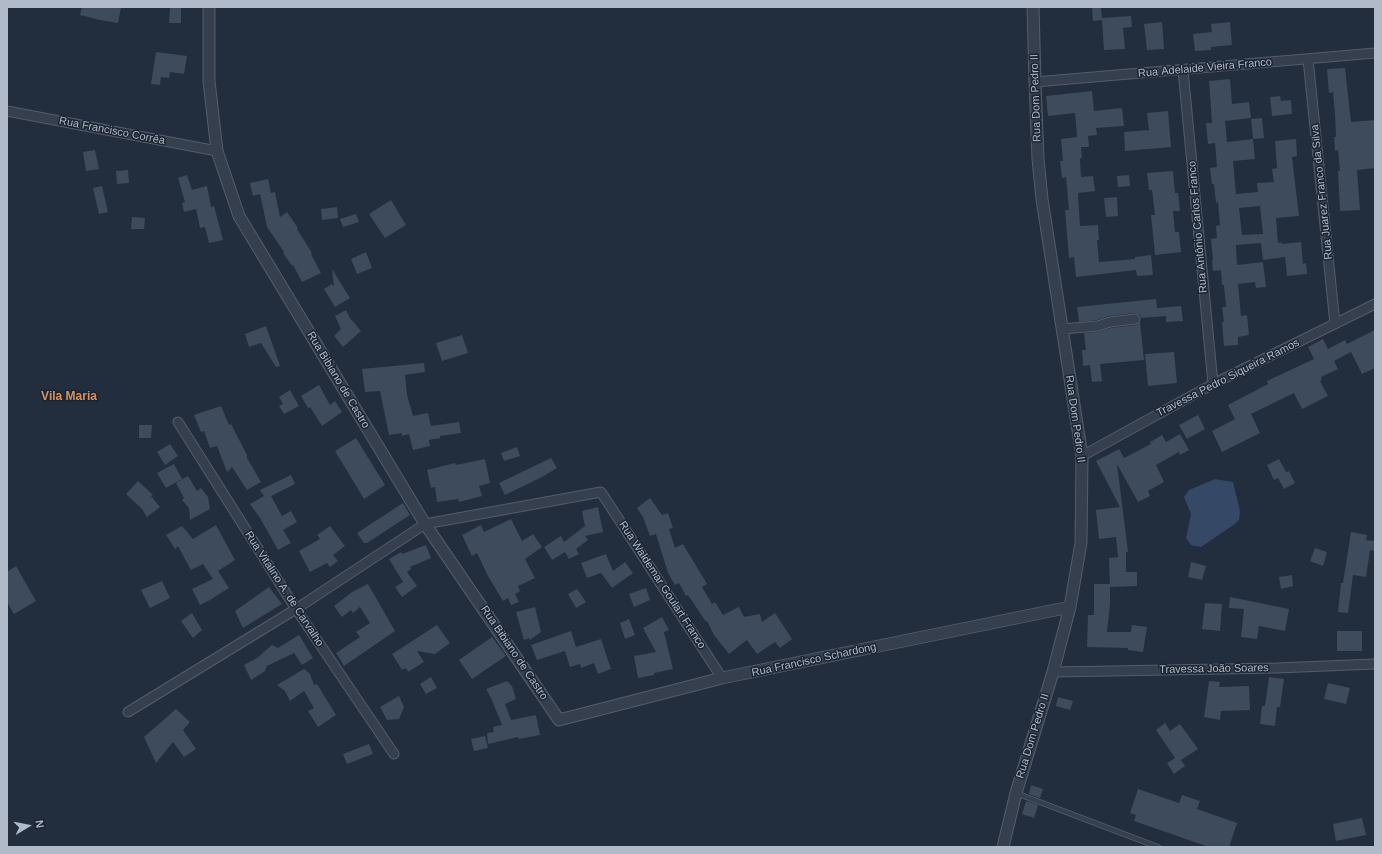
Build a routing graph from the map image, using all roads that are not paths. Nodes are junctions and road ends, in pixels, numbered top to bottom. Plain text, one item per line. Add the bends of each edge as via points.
1 (210, 7) edge
2 (1034, 7) edge
3 (1375, 53) edge
4 (1308, 59) junction
5 (1183, 70) junction
6 (1035, 82) junction
7 (7, 111) edge
8 (217, 151) junction
9 (1375, 304) edge
10 (1135, 319) dead end
11 (1335, 324) junction
12 (1062, 329) junction
13 (1213, 384) junction
14 (178, 422) dead end
15 (1082, 456) junction
16 (425, 524) junction
17 (1070, 607) junction
18 (296, 609) junction
19 (1375, 664) edge
20 (1053, 672) junction
21 (722, 678) junction
22 (128, 712) dead end
23 (559, 720) joint
24 (394, 754) dead end
25 (1016, 793) junction
26 (1003, 847) edge
27 (1158, 847) edge

1 - 8 street, Rua Bibiano de Castro via 209,81
2 - 6 street, Rua Dom Pedro II
3 - 4 street, Rua Adelaide Vieira Franco
4 - 5 street, Rua Adelaide Vieira Franco
4 - 11 street, Rua Juarez Franco da Silva
5 - 6 street, Rua Adelaide Vieira Franco
5 - 13 street, Rua Antônio Carlos Franco
6 - 12 street, Rua Dom Pedro II via 1042,199
7 - 8 street, Rua Francisco Corrêa
8 - 16 street, Rua Bibiano de Castro via 239,216
9 - 11 street, Travessa Pedro Siqueira Ramos
10 - 12 street
11 - 13 street, Travessa Pedro Siqueira Ramos
12 - 15 street, Rua Dom Pedro II
13 - 15 street, Travessa Pedro Siqueira Ramos
14 - 18 street, Rua Vitalino A. de Carvalho
15 - 17 street, Rua Dom Pedro II via 1081,543
16 - 18 street
16 - 21 street, Rua Waldemar Goulart Franco via 602,492
16 - 23 street, Rua Bibiano de Castro
17 - 20 street, Rua Dom Pedro II
17 - 21 street, Rua Francisco Schardong
18 - 22 street
18 - 24 street, Rua Vitalino A. de Carvalho
19 - 20 street, Travessa João Soares
20 - 25 street, Rua Dom Pedro II
21 - 23 street, Rua Francisco Schardong
25 - 26 street, Rua Dom Pedro II
25 - 27 lane

